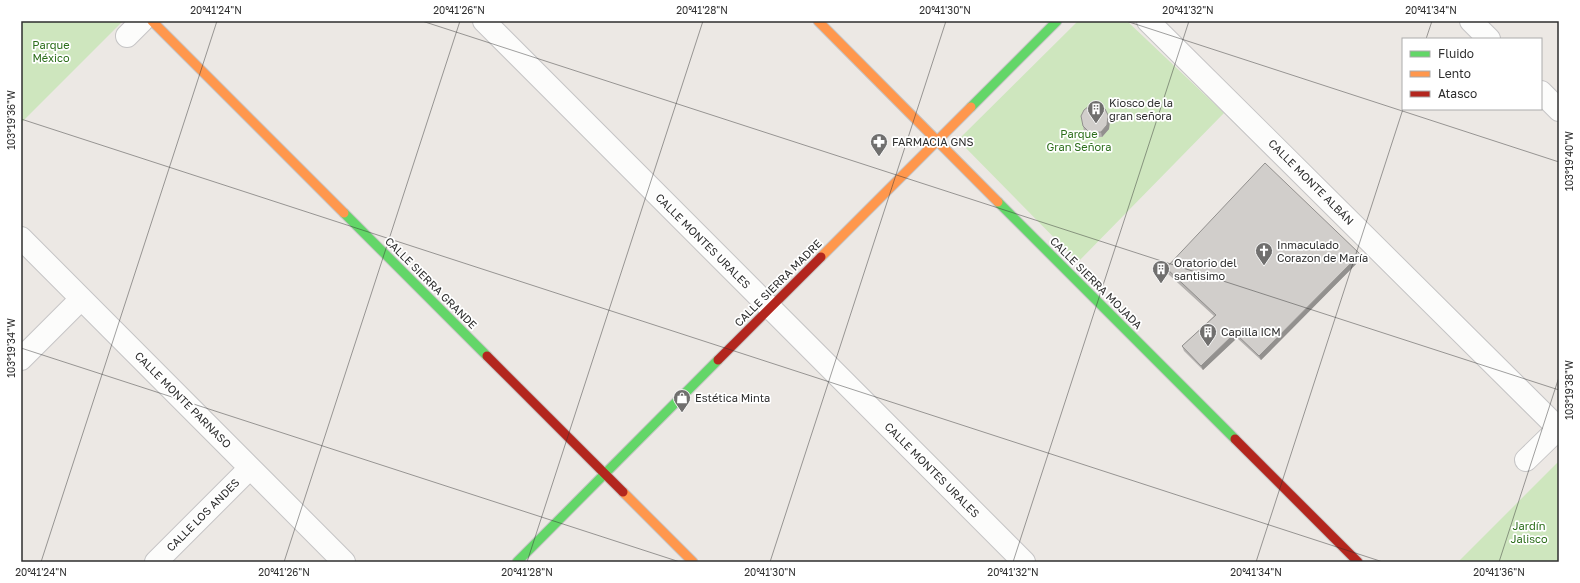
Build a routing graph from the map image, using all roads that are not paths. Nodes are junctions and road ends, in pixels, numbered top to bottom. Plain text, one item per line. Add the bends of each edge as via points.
1 (152, 21) edge
2 (484, 21) edge
3 (818, 21) edge
4 (1057, 21) edge
5 (1148, 21) edge
6 (1471, 21) edge
7 (1488, 38) edge
8 (1542, 93) edge
9 (1559, 110) edge
10 (937, 141) junction
11 (21, 238) edge
12 (81, 299) junction
13 (770, 308) junction
14 (21, 359) edge
15 (1558, 428) edge
16 (1526, 460) dead end
17 (250, 468) junction
18 (605, 474) junction
19 (156, 562) edge
20 (344, 562) edge
21 (517, 562) edge
22 (693, 562) edge
23 (1024, 562) edge
24 (1358, 562) edge

1 - 18 street, CALLE SIERRA GRANDE
2 - 13 street, CALLE MONTES URALES
3 - 10 street, CALLE SIERRA MOJADA
4 - 10 street, CALLE SIERRA MADRE
5 - 15 street, CALLE MONTE ALBÁN
6 - 7 street
8 - 9 street
10 - 13 street, CALLE SIERRA MADRE
10 - 24 street, CALLE SIERRA MOJADA
11 - 12 street, CALLE MONTE PARNASO
12 - 14 street
12 - 17 street, CALLE MONTE PARNASO
13 - 18 street, CALLE SIERRA MADRE
13 - 23 street, CALLE MONTES URALES
15 - 16 street
17 - 19 street, CALLE LOS ANDES
17 - 20 street, CALLE MONTE PARNASO
18 - 21 street, CALLE SIERRA MADRE
18 - 22 street, CALLE SIERRA GRANDE

